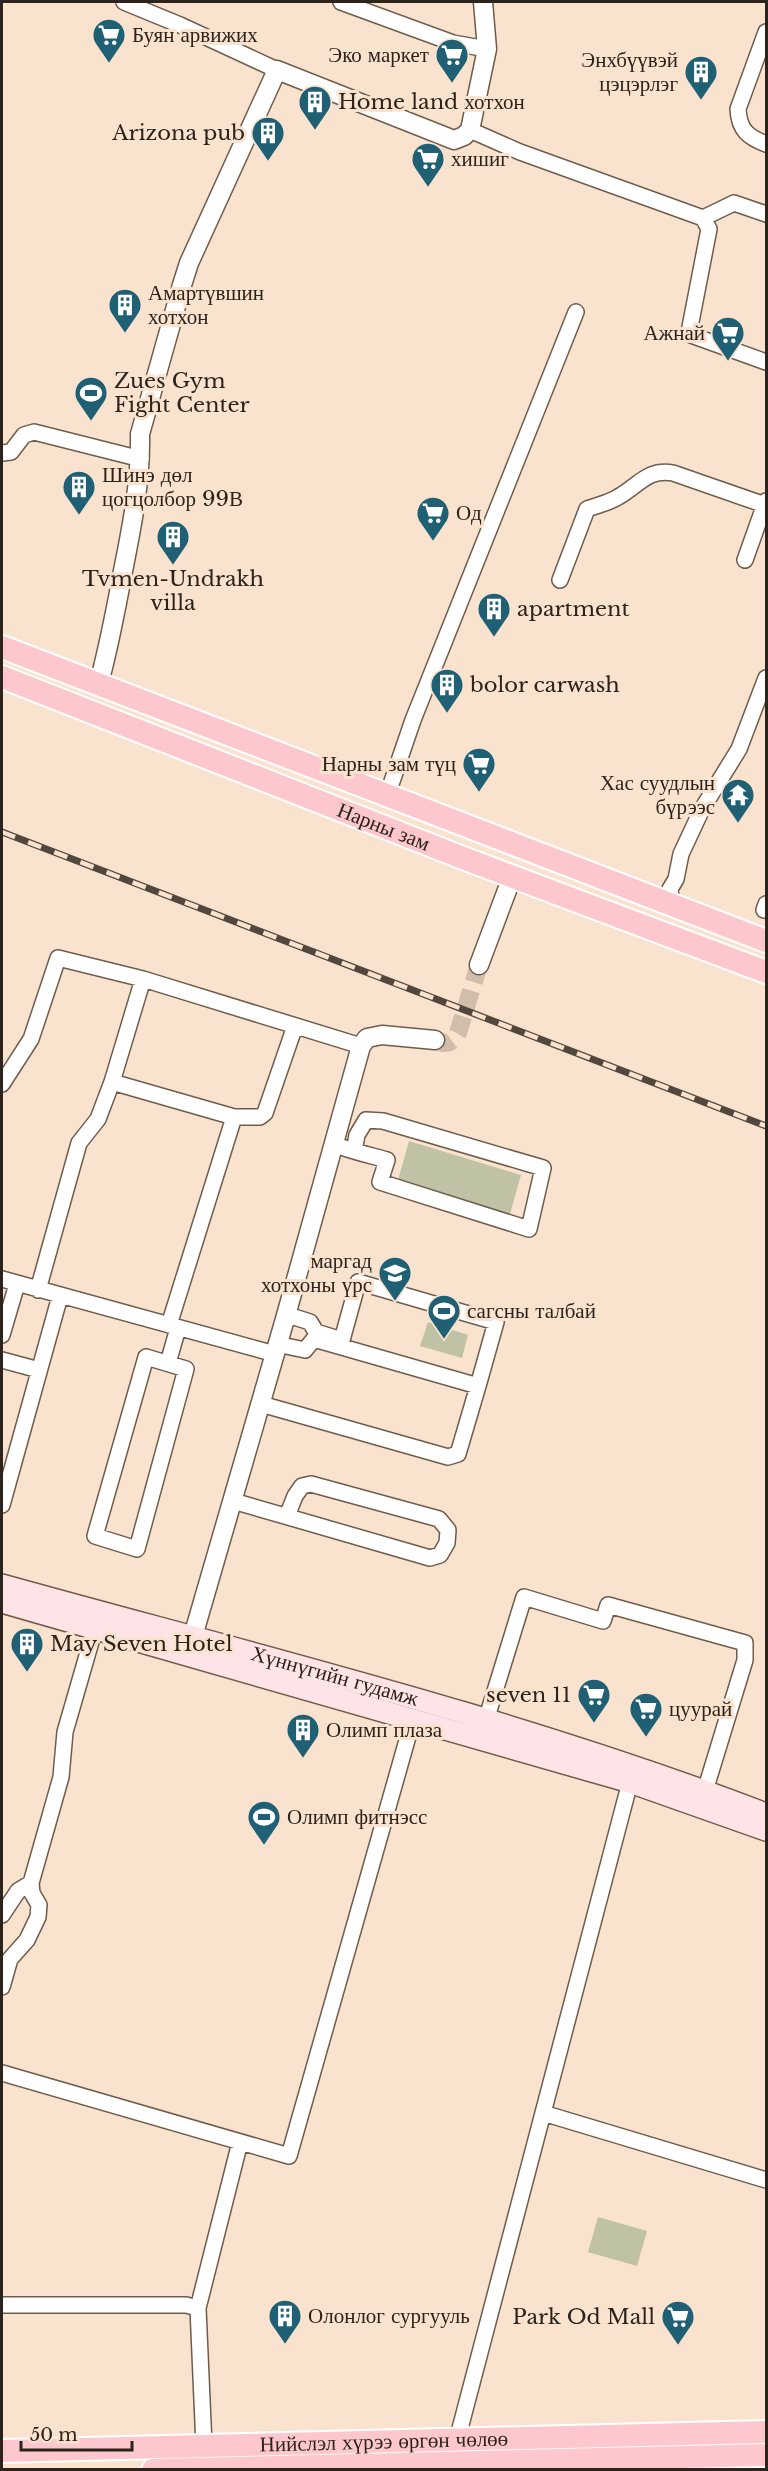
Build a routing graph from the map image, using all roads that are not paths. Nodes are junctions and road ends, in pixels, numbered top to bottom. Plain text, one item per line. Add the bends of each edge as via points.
1 (124, 2) edge
2 (341, 2) edge
3 (483, 2) edge
4 (766, 32) edge
5 (487, 49) junction
6 (277, 70) junction
7 (470, 130) junction
8 (766, 144) edge
9 (766, 214) edge
10 (703, 218) junction
11 (576, 312) dead end
12 (766, 362) edge
13 (2, 453) edge
14 (141, 459) junction
15 (766, 503) edge
16 (745, 560) dead end
17 (560, 580) dead end
18 (2, 646) edge
19 (2, 677) edge
20 (766, 678) edge
21 (99, 683) junction
22 (391, 798) junction
23 (385, 828) junction
24 (506, 874) junction
25 (672, 904) junction
26 (766, 941) edge
27 (475, 963) tunnel mouth
28 (766, 972) edge
29 (143, 980) junction
30 (295, 1026) junction
31 (435, 1040) tunnel mouth
32 (361, 1046) junction
33 (112, 1082) junction
34 (2, 1084) edge
35 (234, 1117) junction
36 (333, 1144) junction
37 (354, 1151) junction
38 (9, 1281) edge
39 (38, 1290) junction
40 (60, 1296) junction
41 (285, 1319) junction
42 (174, 1327) junction
43 (2, 1335) edge
44 (277, 1348) junction
45 (2, 1360) edge
46 (168, 1363) junction
47 (39, 1370) junction
48 (478, 1386) junction
49 (261, 1404) junction
50 (232, 1501) junction
51 (2, 1505) edge
52 (287, 1516) junction
53 (2, 1585) edge
54 (2, 1602) edge
55 (90, 1627) junction
56 (190, 1646) junction
57 (413, 1719) junction
58 (483, 1729) junction
59 (630, 1782) junction
60 (705, 1791) junction
61 (766, 1814) edge
62 (766, 1830) edge
63 (31, 1883) junction
64 (2, 1915) edge
65 (2, 1987) edge
66 (2, 2073) edge
67 (543, 2113) junction
68 (240, 2142) junction
69 (766, 2180) edge
70 (2, 2305) edge
71 (198, 2308) junction
72 (766, 2432) edge
73 (457, 2440) junction
74 (204, 2446) junction
75 (2, 2451) edge
76 (766, 2455) edge
77 (237, 2456) junction
78 (153, 2469) edge

1 - 6 street
2 - 5 street via 453,43
3 - 5 street
4 - 8 street via 738,109 745,133
5 - 7 street
6 - 7 street via 453,140
6 - 14 street via 189,263 140,434
7 - 10 street
9 - 10 street via 734,203
10 - 12 street via 709,229 691,335
11 - 22 street via 413,720
13 - 14 street via 10,452 24,435 34,432
14 - 21 street via 129,543
15 - 16 street
15 - 17 street via 665,471 650,474 618,497 587,509
18 - 21 main road, Нарны зам
19 - 23 main road, Нарны зам
20 - 25 street via 739,749 702,808 681,854 670,889
21 - 22 main road, Нарны зам
22 - 23 main road via 393,817
22 - 25 main road, Нарны зам
23 - 24 main road, Нарны зам
24 - 27 street
24 - 28 main road, Нарны зам
25 - 26 main road, Нарны зам
29 - 30 street
29 - 33 street
29 - 34 street via 58,958 31,1039
30 - 32 street
30 - 35 street via 265,1113 260,1117
31 - 32 street via 382,1035 367,1038
32 - 36 street
33 - 35 street
33 - 39 street via 98,1119 79,1143
35 - 42 street
36 - 37 street
36 - 41 street
37 - 37 street via 366,1120 383,1120 543,1168 529,1229 380,1182 387,1160
38 - 39 street
38 - 43 street
39 - 40 street
40 - 42 street
40 - 47 street
41 - 44 street
41 - 48 street via 294,1317 310,1322 316,1332 342,1340 358,1282 496,1322
42 - 44 street
42 - 46 street
44 - 48 street via 305,1350 314,1339
44 - 49 street
45 - 47 street
46 - 46 street via 146,1357 95,1536 137,1549 186,1369
47 - 51 street
48 - 49 street via 458,1454 448,1457
49 - 50 street
50 - 52 street
50 - 56 street
52 - 52 street via 430,1558 440,1555 447,1543 448,1530 439,1519 311,1484 302,1486
53 - 56 main road, Хүннүгийн гудамж
54 - 55 main road, Хүннүгийн гудамж
55 - 56 main road, Хүннүгийн гудамж
55 - 63 street via 57,1729 61,1777
56 - 57 main road, Хүннүгийн гудамж
56 - 58 main road, Хүннүгийн гудамж
57 - 58 main road, Хүннүгийн гудамж
57 - 68 street via 289,2156
58 - 59 main road, Хүннүгийн гудамж
58 - 60 main road, Хүннүгийн гудамж
58 - 60 street via 524,1596 603,1621 608,1605 745,1643 745,1660
59 - 62 main road, Хүннүгийн гудамж
59 - 67 street
60 - 61 main road, Хүннүгийн гудамж
63 - 64 street via 18,1891
63 - 65 street via 39,1905 38,1917 22,1949 9,1959
66 - 68 street
67 - 69 street
67 - 73 street
68 - 71 street
70 - 71 street
71 - 74 street
72 - 73 main road, Нийслэл хүрээ өргөн чөлөө
73 - 77 main road, Нийслэл хүрээ өргөн чөлөө
74 - 75 main road, Нийслэл хүрээ өргөн чөлөө
74 - 77 main road, Нийслэл хүрээ өргөн чөлөө
76 - 77 main road, Нийслэл хүрээ өргөн чөлөө
77 - 78 main road, Нийслэл хүрээ өргөн чөлөө

